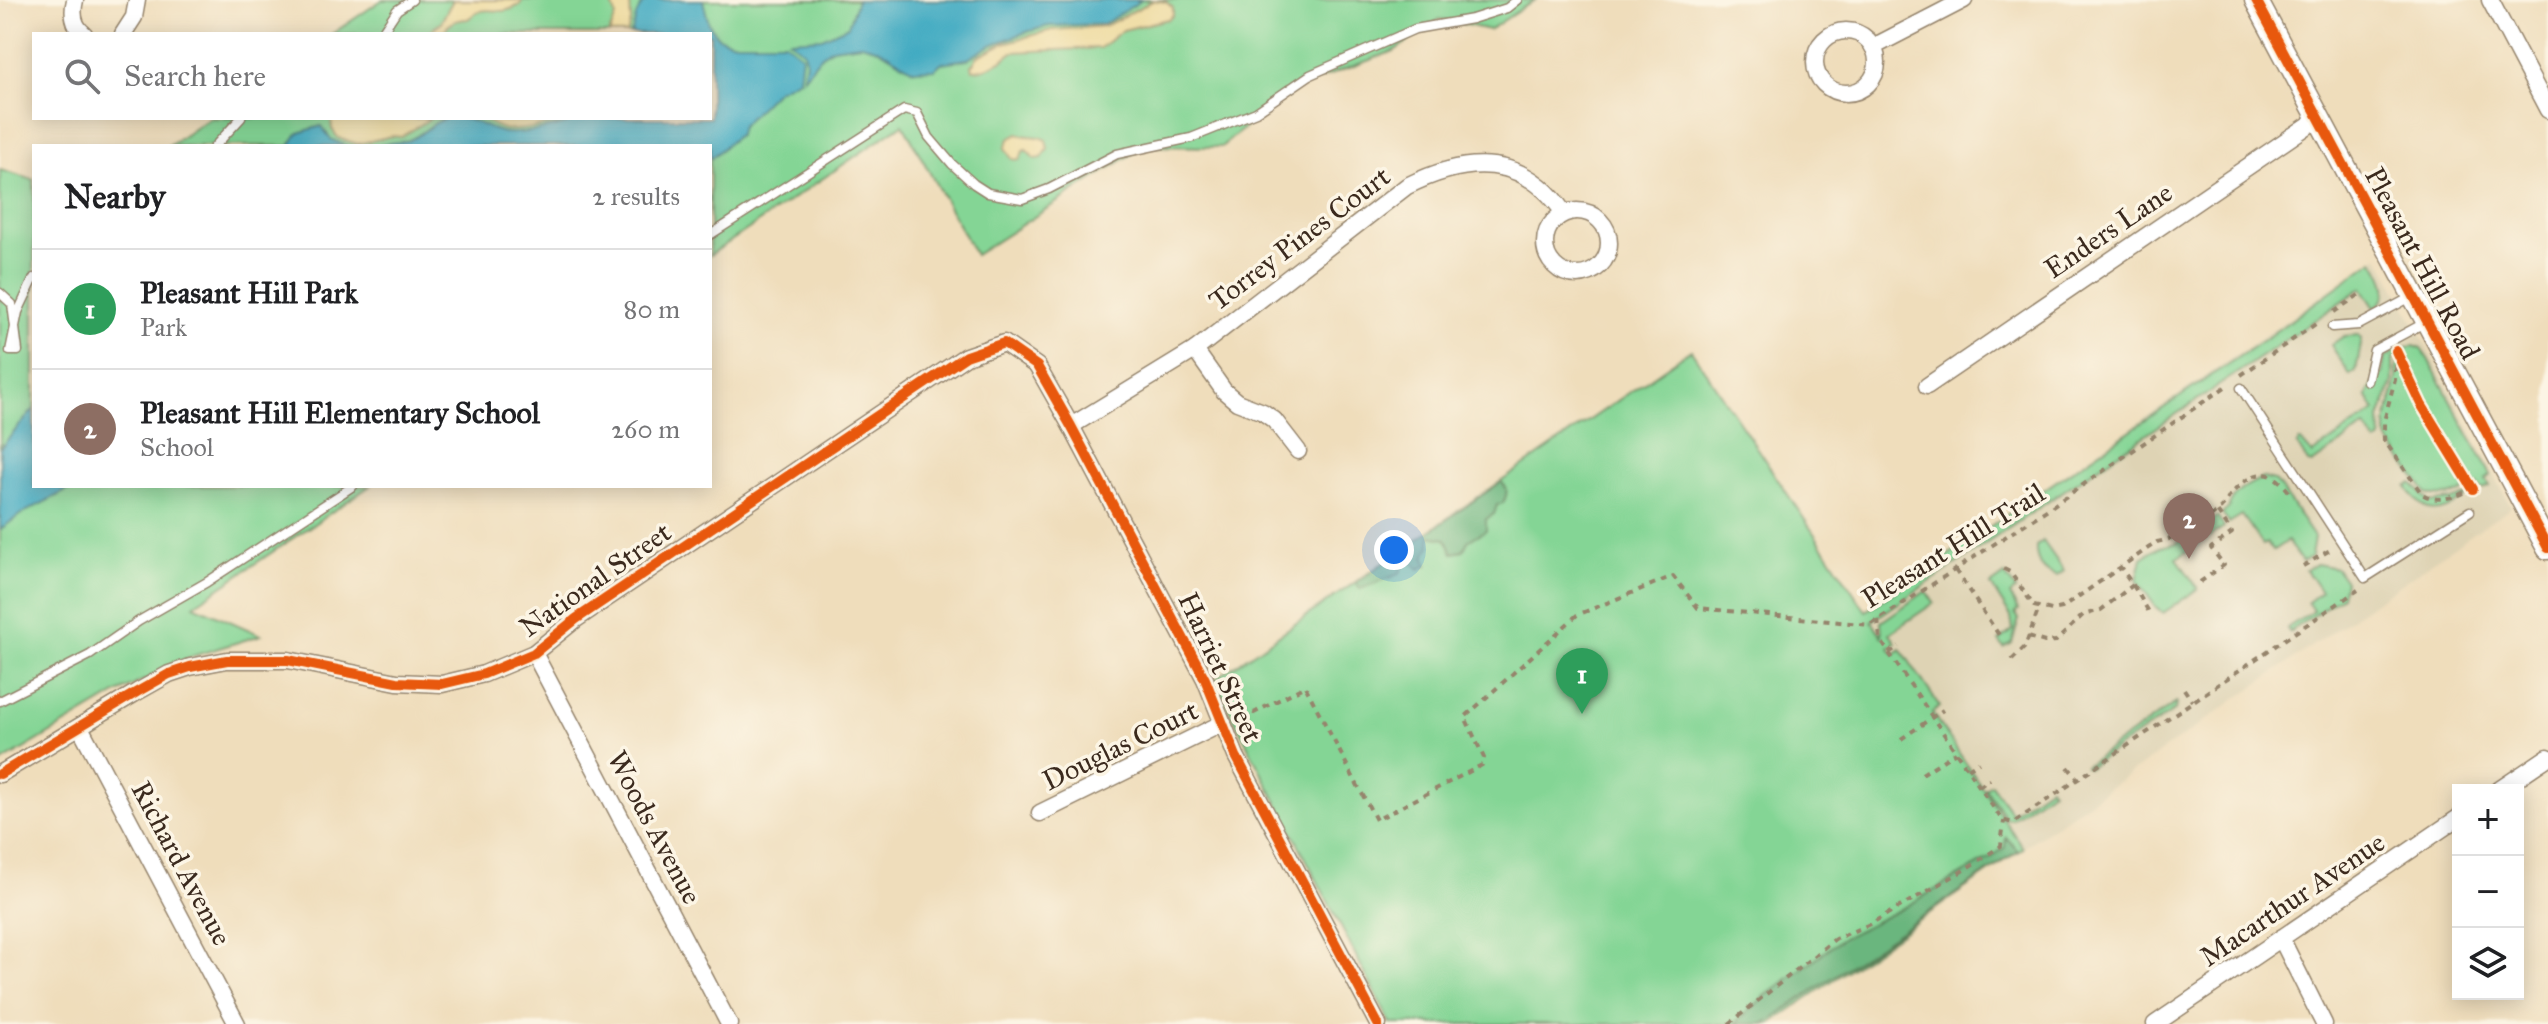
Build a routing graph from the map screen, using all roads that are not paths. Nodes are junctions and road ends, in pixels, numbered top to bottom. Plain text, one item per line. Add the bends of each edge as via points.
1 (75, 0) edge
2 (137, 0) edge
3 (412, 0) edge
4 (1517, 0) edge
5 (1964, 0) edge
6 (2256, 0) edge
7 (2490, 0) edge
8 (81, 32) edge
9 (124, 32) edge
10 (382, 32) edge
11 (1873, 47) dead end
12 (2548, 110) edge
13 (2319, 118) junction
14 (239, 120) edge
15 (217, 144) edge
16 (1564, 213) junction
17 (712, 234) edge
18 (32, 282) edge
19 (0, 293) edge
20 (2413, 295) junction
21 (2427, 322) junction
22 (2332, 327) dead end
23 (1004, 343) joint
24 (1195, 350) junction
25 (2367, 381) dead end
26 (1927, 386) dead end
27 (2241, 388) dead end
28 (1071, 426) junction
29 (1298, 451) dead end
30 (350, 488) edge
31 (2470, 511) dead end
32 (2548, 548) edge
33 (534, 653) junction
34 (0, 701) edge
35 (1223, 723) junction
36 (80, 727) junction
37 (2548, 757) edge
38 (0, 774) edge
39 (2508, 784) edge
40 (1040, 813) dead end
41 (2452, 822) edge
42 (2281, 938) junction
43 (237, 1024) edge
44 (729, 1024) edge
45 (1378, 1024) edge
46 (2155, 1024) edge
47 (2324, 1024) edge

1 - 8 street via 72,12
2 - 9 street
3 - 10 lane via 397,10
4 - 17 lane via 1472,19 1415,29 1310,75 1256,112 1191,138 1117,154 1022,199 988,193 974,184 929,137 917,113 904,110
5 - 11 street
6 - 13 street, Pleasant Hill Road
7 - 12 street
13 - 20 street, Pleasant Hill Road
13 - 26 street, Enders Lane
14 - 15 lane
16 - 16 street via 1554,219 1544,238 1548,260 1565,273 1587,273 1604,261 1607,230 1584,211
16 - 24 street, Torrey Pines Court via 1550,192 1504,165 1440,171 1407,186
18 - 19 lane via 18,312 15,334 12,304
20 - 21 street, Pleasant Hill Road
20 - 22 lane via 2359,325
21 - 25 lane via 2374,350
21 - 32 street, Pleasant Hill Road
23 - 28 street, Harriet Street via 1037,366
23 - 33 street, National Street via 966,356 576,619
24 - 28 street, Torrey Pines Court
24 - 29 street via 1224,391 1274,420
27 - 31 lane via 2365,578
28 - 35 street, Harriet Street via 1205,679
30 - 34 lane via 90,655
33 - 36 street, National Street via 474,677 424,684 288,660 227,660 169,674
33 - 44 street, Woods Avenue
35 - 40 street, Douglas Court
35 - 45 street, Harriet Street
36 - 38 street, National Street
36 - 43 street, Richard Avenue
37 - 39 street
41 - 42 street, Macarthur Avenue
42 - 46 street, Macarthur Avenue
42 - 47 street

